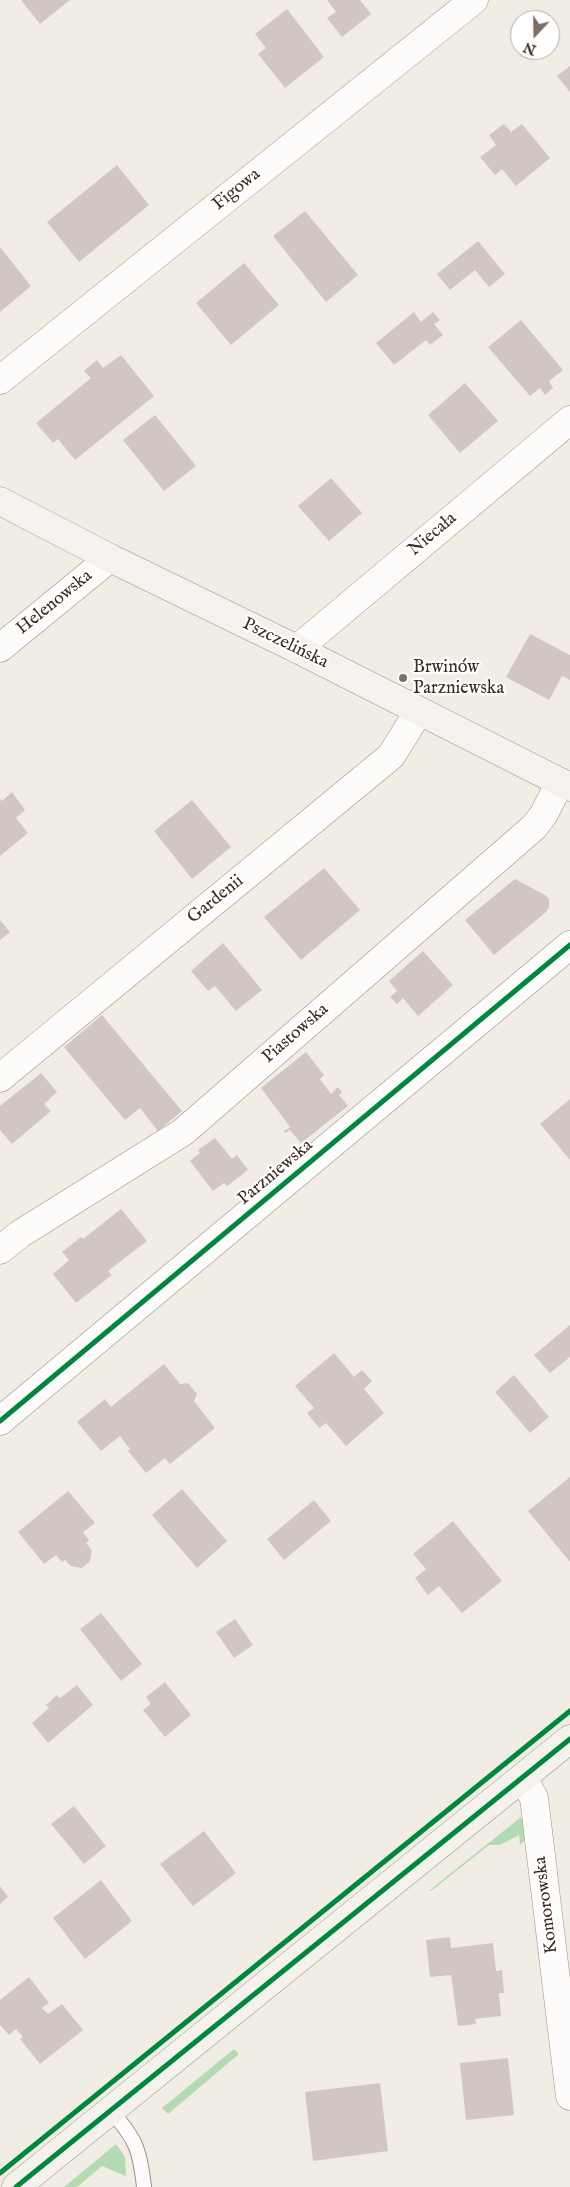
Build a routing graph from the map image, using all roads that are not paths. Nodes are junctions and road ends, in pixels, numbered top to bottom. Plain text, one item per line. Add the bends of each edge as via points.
1 (474, 0) edge
2 (0, 380) edge
3 (570, 420) edge
4 (0, 501) edge
5 (110, 558) junction
6 (0, 648) edge
7 (297, 649) junction
8 (419, 711) junction
9 (565, 785) edge
10 (570, 945) edge
11 (0, 1078) edge
12 (0, 1250) edge
13 (0, 1422) edge
14 (570, 1739) edge
15 (523, 1778) junction
16 (570, 2096) edge
17 (111, 2110) junction
18 (16, 2187) edge
19 (144, 2187) edge

1 - 2 street, Figowa
3 - 7 street, Niecała
4 - 5 street, Pszczelińska
5 - 6 street, Helenowska
5 - 7 street, Pszczelińska
7 - 8 street, Pszczelińska
8 - 9 street, Pszczelińska
8 - 11 street, Gardenii via 391,756
9 - 12 street, Piastowska via 534,828 183,1132 20,1234
10 - 13 street, Parzniewska
14 - 15 street
15 - 16 street, Komorowska via 534,1798
15 - 17 street
17 - 18 street
17 - 19 lane via 136,2142

